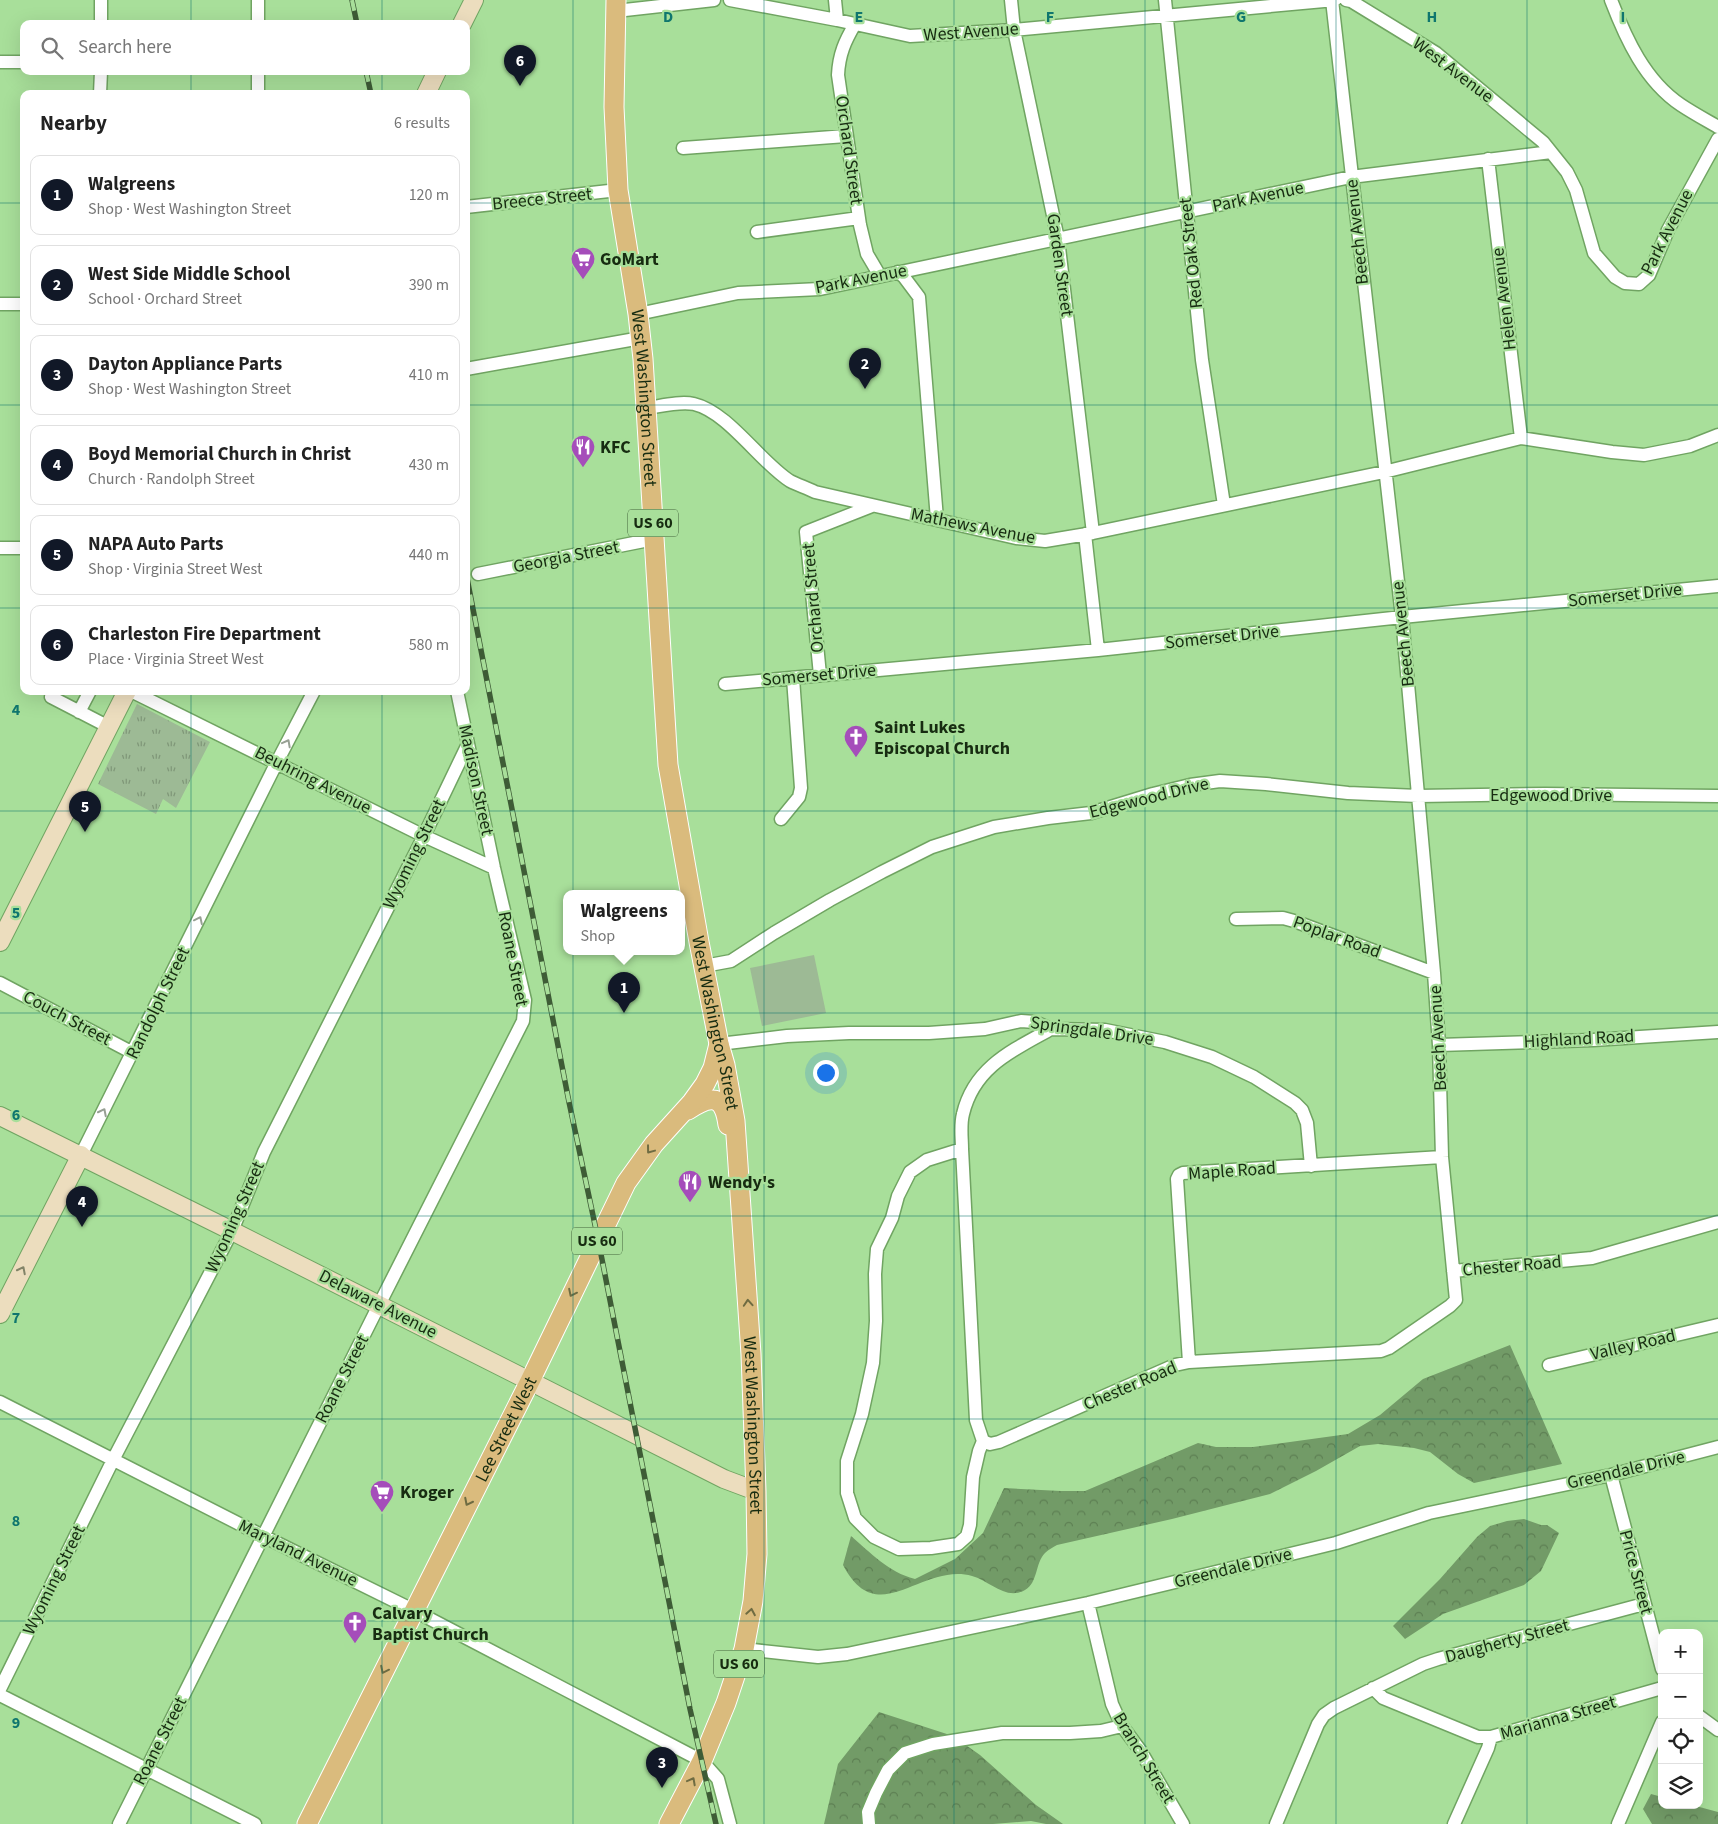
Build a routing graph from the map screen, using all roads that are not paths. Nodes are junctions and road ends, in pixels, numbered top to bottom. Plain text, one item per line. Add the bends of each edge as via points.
1 (101, 0) edge
2 (258, 0) edge
3 (474, 0) edge
4 (714, 0) edge
5 (730, 0) edge
6 (835, 0) edge
7 (1011, 0) edge
8 (1165, 0) edge
9 (1333, 0) edge
10 (1346, 0) edge
11 (1611, 0) edge
12 (616, 5) edge
13 (1167, 16) junction
14 (101, 20) edge
15 (258, 20) edge
16 (464, 20) edge
17 (836, 20) junction
18 (855, 24) junction
19 (1014, 30) junction
20 (0, 62) edge
21 (20, 62) edge
22 (100, 75) edge
23 (258, 75) edge
24 (435, 75) edge
25 (100, 90) edge
26 (258, 90) edge
27 (428, 90) edge
28 (1718, 127) edge
29 (846, 136) junction
30 (1718, 139) edge
31 (684, 148) dead end
32 (1551, 152) junction
33 (1488, 159) junction
34 (1351, 177) junction
35 (618, 190) junction
36 (470, 207) edge
37 (1187, 212) junction
38 (858, 218) junction
39 (757, 232) dead end
40 (1058, 239) junction
41 (898, 272) junction
42 (880, 276) junction
43 (0, 304) edge
44 (20, 304) edge
45 (638, 314) junction
46 (641, 338) junction
47 (470, 368) edge
48 (647, 408) junction
49 (1718, 435) edge
50 (1521, 438) junction
51 (1384, 472) junction
52 (1224, 504) junction
53 (872, 506) junction
54 (938, 519) junction
55 (1089, 533) junction
56 (654, 539) junction
57 (0, 548) edge
58 (20, 548) edge
59 (478, 574) dead end
60 (1718, 586) edge
61 (1402, 617) junction
62 (1098, 650) junction
63 (820, 675) junction
64 (793, 678) junction
65 (725, 684) dead end
66 (52, 695) edge
67 (88, 695) edge
68 (125, 695) edge
69 (139, 695) edge
70 (312, 695) edge
71 (459, 695) edge
72 (80, 712) junction
73 (109, 728) junction
74 (468, 744) junction
75 (277, 762) junction
76 (1418, 796) junction
77 (1718, 796) edge
78 (781, 819) dead end
79 (424, 836) junction
80 (494, 868) junction
81 (1236, 919) dead end
82 (0, 942) edge
83 (704, 966) junction
84 (1434, 973) junction
85 (0, 983) edge
86 (1051, 1029) junction
87 (1718, 1032) edge
88 (719, 1044) junction
89 (1439, 1045) junction
90 (133, 1053) junction
91 (682, 1114) junction
92 (0, 1116) edge
93 (962, 1149) junction
94 (81, 1156) junction
95 (1442, 1157) junction
96 (1310, 1166) junction
97 (737, 1170) junction
98 (1718, 1222) edge
99 (232, 1231) junction
100 (1453, 1271) junction
101 (379, 1305) junction
102 (0, 1314) edge
103 (1718, 1325) edge
104 (1189, 1362) junction
105 (1549, 1365) dead end
106 (530, 1381) junction
107 (0, 1402) edge
108 (983, 1441) junction
109 (1718, 1447) edge
110 (113, 1460) junction
111 (1611, 1475) junction
112 (756, 1491) junction
113 (263, 1536) junction
114 (1088, 1603) junction
115 (1644, 1604) junction
116 (413, 1610) junction
117 (744, 1649) junction
118 (1658, 1655) edge
119 (1373, 1688) junction
120 (1658, 1689) edge
121 (0, 1690) edge
122 (0, 1695) edge
123 (1703, 1719) edge
124 (1122, 1726) junction
125 (1718, 1730) edge
126 (1658, 1731) edge
127 (1491, 1737) junction
128 (702, 1760) junction
129 (146, 1769) junction
130 (1281, 1823) edge
131 (119, 1824) edge
132 (255, 1824) edge
133 (307, 1824) edge
134 (669, 1824) edge
135 (730, 1824) edge
136 (869, 1824) edge
137 (1184, 1824) edge
138 (1454, 1824) edge
139 (1618, 1824) edge

1 - 14 street
2 - 15 street
3 - 16 main road
4 - 12 street
5 - 17 street, West Avenue
6 - 17 street
7 - 19 street, Garden Street
8 - 13 street, Red Oak Street
9 - 13 street, West Avenue
9 - 34 street, Beech Avenue
10 - 32 street, West Avenue via 1436,54
11 - 28 street via 1624,34 1651,76 1681,105
12 - 35 main road, West Washington Street / US 60 via 614,107
13 - 19 street, West Avenue
13 - 37 street, Red Oak Street
17 - 18 street, West Avenue
18 - 19 street, West Avenue via 910,36
18 - 29 street, Orchard Street via 843,44 838,66
19 - 40 street, Garden Street
20 - 21 street
22 - 25 street
23 - 26 street
24 - 27 main road
29 - 31 street
29 - 38 street, Orchard Street
30 - 32 street, Park Avenue via 1668,230 1649,274 1639,284 1625,283 1615,277 1594,253 1576,190
32 - 33 street, Park Avenue
33 - 34 street, Park Avenue
33 - 50 street, Helen Avenue
34 - 37 street, Park Avenue
34 - 51 street, Beech Avenue
35 - 36 street, Breece Street
35 - 45 main road, West Washington Street / US 60
37 - 40 street, Park Avenue
37 - 52 street, Red Oak Street via 1202,360
38 - 39 street
38 - 42 street, Orchard Street via 867,254
40 - 41 street, Park Avenue
40 - 55 street, Garden Street
41 - 42 street, Park Avenue
41 - 54 street via 919,297
42 - 45 street, Park Avenue via 820,289 738,293
43 - 44 street
45 - 46 main road, West Washington Street / US 60
46 - 47 street
46 - 48 main road, West Washington Street / US 60
48 - 53 street, Mathews Avenue via 693,404 712,412 791,481 816,492
48 - 56 main road, West Washington Street / US 60
49 - 50 street via 1690,446 1644,455
50 - 51 street, Mathews Avenue
51 - 52 street, Mathews Avenue
51 - 61 street, Beech Avenue
52 - 55 street, Mathews Avenue
53 - 54 street, Mathews Avenue
53 - 63 street, Orchard Street via 806,532
54 - 55 street, Mathews Avenue via 1016,538 1045,541
55 - 62 street, Garden Street
56 - 59 street, Georgia Street
56 - 83 main road, West Washington Street / US 60 via 668,765
57 - 58 street
60 - 61 street, Somerset Drive
61 - 62 street, Somerset Drive
61 - 76 street, Beech Avenue
62 - 63 street, Somerset Drive
63 - 64 street, Somerset Drive
64 - 65 street, Somerset Drive
64 - 78 street via 801,788 799,797
66 - 72 street
67 - 72 street
68 - 73 main road
69 - 75 street, Beuhring Avenue
75 -> 70 street, Randolph Street
71 - 74 street, Madison Street
72 - 73 street
73 - 82 main road
74 - 79 street, Wyoming Street
74 - 80 street, Madison Street
75 - 79 street, Beuhring Avenue
90 -> 75 street, Randolph Street
76 - 77 street, Edgewood Drive
76 - 83 street, Edgewood Drive via 1348,794 1220,781 1153,794 1091,813 994,827 932,847 830,900 731,961
76 - 84 street, Beech Avenue
79 - 80 street, Beuhring Avenue
79 - 99 street, Wyoming Street via 264,1152
80 - 101 street, Roane Street via 525,1000 523,1021
81 - 84 street, Poplar Road via 1283,918
83 - 88 main road, West Washington Street / US 60
84 - 89 street, Beech Avenue
85 - 90 street, Couch Street
86 - 88 street, Springdale Drive via 1035,1022 1021,1021 985,1029 787,1036
86 - 93 street via 1005,1054 983,1074 969,1094 962,1116
86 - 96 street, Springdale Drive via 1105,1030 1165,1042 1212,1057 1254,1077 1302,1110 1307,1123
87 - 89 street, Highland Road
88 - 91 main road, Lee Street West / US 60 via 705,1084
88 - 97 main road, West Washington Street / US 60 via 735,1122
89 - 95 street, Beech Avenue
94 -> 90 street, Randolph Street
91 - 97 main road via 702,1100 716,1100 722,1105
91 -> 106 main road, Lee Street West / US 60 via 654,1144 626,1183
92 - 94 main road, Delaware Avenue
93 - 108 street via 976,1420
93 - 108 street via 927,1160 910,1172 877,1249 874,1363 847,1461 847,1493 855,1518 874,1537 899,1549 958,1544 968,1536 973,1477
94 - 99 main road, Delaware Avenue
102 -> 94 main road, Randolph Street
95 - 96 street, Maple Road
95 - 100 street, Beech Avenue
96 - 104 street, Maple Road via 1184,1174 1177,1179
112 -> 97 main road, West Washington Street / US 60 via 751,1354
98 - 100 street, Chester Road via 1592,1258
99 - 101 main road, Delaware Avenue
99 - 110 street, Wyoming Street
100 - 104 street, Chester Road via 1456,1300 1381,1351
101 - 106 main road, Delaware Avenue
101 - 113 street, Roane Street
103 - 105 street, Valley Road
104 - 108 street, Chester Road via 999,1442 990,1444
106 - 112 main road, Delaware Avenue via 724,1479
106 -> 116 main road, Lee Street West / US 60
107 - 110 street, Maryland Avenue
109 - 111 street, Greendale Drive
110 - 113 street, Maryland Avenue
110 - 121 street, Wyoming Street
111 - 114 street, Greendale Drive via 1430,1513 1336,1543
111 - 115 street, Price Street
117 -> 112 main road, West Washington Street / US 60 via 757,1554
113 - 116 street, Maryland Avenue
113 - 129 street, Roane Street
114 - 117 street, Greendale Drive via 847,1654 818,1657
114 - 124 street, Branch Street via 1109,1695
115 - 118 street, Price Street
115 - 119 street, Daugherty Street via 1438,1659
116 - 128 street, Maryland Avenue
116 -> 133 main road, Lee Street West / US 60
117 - 128 main road, West Washington Street / US 60
119 - 127 street, Marianna Street via 1384,1698 1478,1737
119 - 130 street, Daugherty Street via 1324,1715
120 - 127 street, Marianna Street
122 - 129 street
123 - 125 street
124 - 136 street via 1070,1733 1002,1733 933,1744 905,1754 888,1770 876,1793 868,1812
124 - 137 street, Branch Street
126 - 139 street
127 - 138 street
134 -> 128 main road, West Washington Street / US 60
128 - 135 street via 718,1778
129 - 131 street, Roane Street
129 - 132 street

